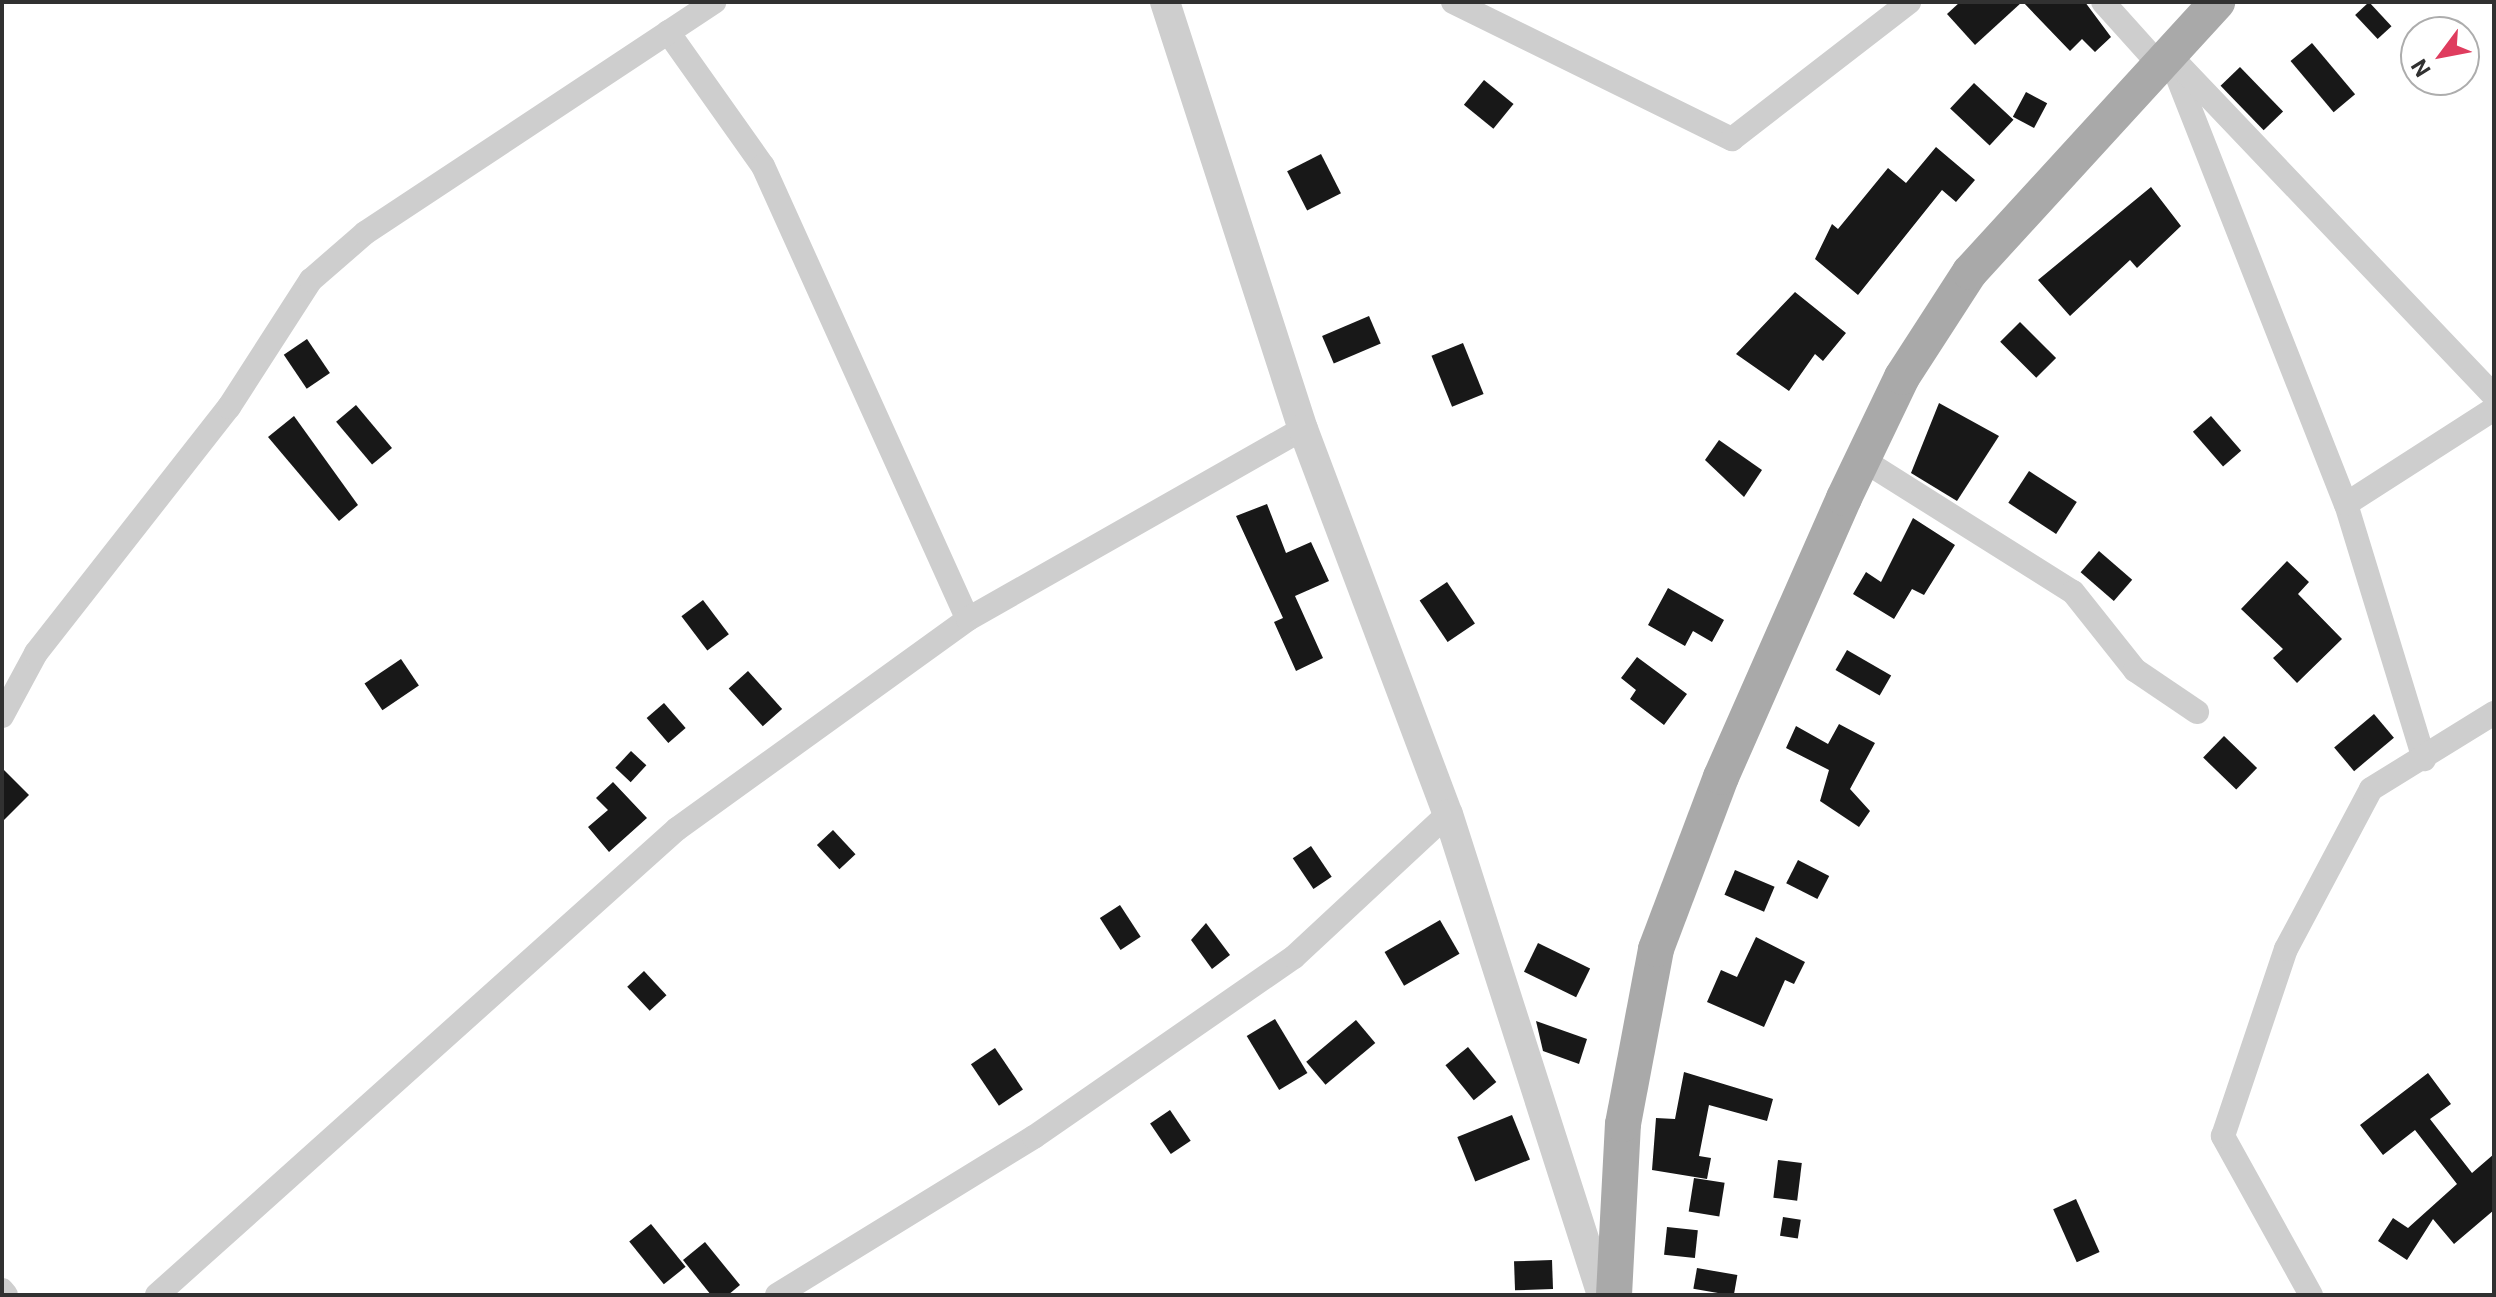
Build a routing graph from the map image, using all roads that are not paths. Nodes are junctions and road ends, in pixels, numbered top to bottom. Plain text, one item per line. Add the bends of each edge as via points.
1 (714, 2) edge
2 (1165, 2) edge
3 (1453, 2) edge
4 (1909, 2) edge
5 (2103, 2) edge
6 (2217, 2) edge
7 (668, 32) junction
8 (2163, 58) junction
9 (2494, 396) edge
10 (2494, 409) edge
11 (1303, 429) junction
12 (1863, 460) junction
13 (2346, 504) junction
14 (968, 619) junction
15 (2197, 712) dead end
16 (2494, 713) edge
17 (2, 716) edge
18 (2424, 759) junction
19 (1448, 814) junction
20 (2, 1290) edge
21 (6, 1295) edge
22 (157, 1295) edge
23 (777, 1295) edge
24 (1602, 1295) edge
25 (1614, 1295) edge
26 (2311, 1295) edge

1 - 7 street
2 - 11 street
3 - 4 street via 1732,139
5 - 8 street
6 - 8 main road
7 - 14 street via 763,166
7 - 17 street via 365,233 311,280 229,407 36,653
8 - 9 street
8 - 12 main road via 1970,272 1902,377
8 - 13 street
10 - 13 street
11 - 14 street
11 - 19 street
12 - 15 street via 2073,592 2135,670
12 - 25 main road via 1721,777 1656,949 1623,1124
13 - 18 street
14 - 22 street via 677,829
16 - 18 street
18 - 26 street via 2371,789 2293,935 2223,1136
19 - 23 street via 1294,957 1034,1137
19 - 24 street
20 - 21 street

